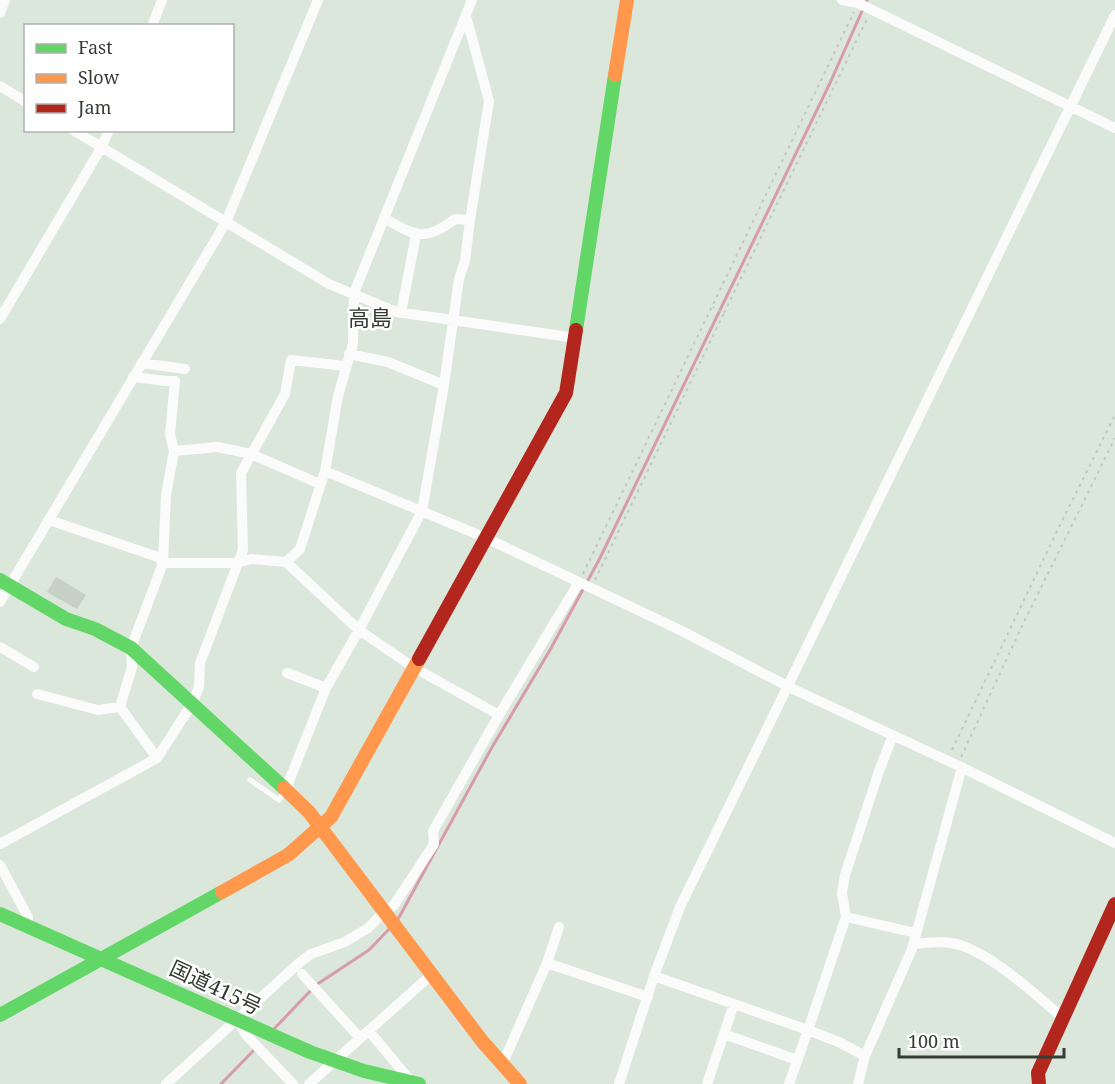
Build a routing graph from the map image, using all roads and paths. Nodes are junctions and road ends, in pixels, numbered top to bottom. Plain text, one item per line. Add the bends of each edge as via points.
1 (5, 0) edge
2 (162, 0) edge
3 (318, 0) edge
4 (472, 0) edge
5 (627, 0) edge
6 (842, 0) edge
7 (858, 2) edge
8 (872, 10) junction
9 (0, 13) edge
10 (466, 15) junction
11 (1115, 15) edge
12 (153, 24) edge
13 (0, 86) edge
14 (24, 101) edge
15 (1072, 107) junction
16 (1115, 128) edge
17 (76, 132) edge
18 (108, 132) edge
19 (101, 147) junction
20 (384, 218) junction
21 (470, 220) junction
22 (226, 222) junction
23 (416, 235) junction
24 (354, 293) junction
25 (712, 307) junction
26 (401, 313) junction
27 (724, 313) junction
28 (0, 319) edge
29 (453, 321) junction
30 (576, 338) junction
31 (349, 354) junction
32 (141, 363) junction
33 (345, 366) junction
34 (185, 369) dead end
35 (133, 377) junction
36 (444, 385) junction
37 (1115, 415) edge
38 (1115, 438) edge
39 (174, 451) junction
40 (251, 454) junction
41 (325, 471) junction
42 (320, 484) junction
43 (422, 511) junction
44 (49, 520) junction
45 (486, 538) junction
46 (286, 562) junction
47 (163, 563) junction
48 (237, 563) junction
49 (579, 582) junction
50 (5, 583) edge
51 (591, 588) junction
52 (0, 602) edge
53 (359, 630) junction
54 (0, 647) edge
55 (131, 648) junction
56 (34, 666) dead end
57 (413, 666) junction
58 (287, 673) dead end
59 (788, 687) junction
60 (326, 688) junction
61 (37, 694) dead end
62 (192, 704) junction
63 (120, 707) junction
64 (499, 715) junction
65 (893, 735) junction
66 (157, 758) junction
67 (955, 764) junction
68 (250, 780) dead end
69 (286, 789) junction
70 (321, 828) junction
71 (1115, 843) edge
72 (0, 844) edge
73 (0, 865) edge
74 (1115, 904) edge
75 (383, 913) junction
76 (0, 914) edge
77 (846, 917) junction
78 (28, 926) junction
79 (559, 927) dead end
80 (915, 939) junction
81 (102, 958) junction
82 (547, 963) junction
83 (302, 974) dead end
84 (431, 975) junction
85 (654, 976) junction
86 (648, 997) junction
87 (734, 1004) junction
88 (0, 1015) edge
89 (1063, 1018) junction
90 (237, 1020) junction
91 (808, 1030) junction
92 (724, 1034) junction
93 (364, 1035) junction
94 (865, 1056) junction
95 (797, 1060) junction
96 (336, 1061) junction
97 (503, 1063) junction
98 (166, 1084) edge
99 (293, 1084) edge
100 (309, 1084) edge
101 (415, 1084) edge
102 (520, 1084) edge
103 (619, 1084) edge
104 (706, 1084) edge
105 (789, 1084) edge
106 (858, 1084) edge
107 (1039, 1084) edge

1 - 9 street
2 - 12 street
3 - 22 street
4 - 10 street
5 - 30 main road
6 - 7 street
7 - 8 street
7 - 25 path
8 - 15 street
8 - 27 path
10 - 20 street
10 - 21 street via 489,101
11 - 15 street
13 - 14 street
15 - 16 street
15 - 59 street
17 - 19 street
18 - 19 street
19 - 22 street
19 - 28 street
20 - 23 street
20 - 24 street
21 - 23 street via 455,219 434,232
21 - 29 street
22 - 24 street via 329,284
22 - 32 street
23 - 26 street
24 - 26 street
24 - 31 street via 353,344
25 - 27 path
25 - 49 path
26 - 29 street
27 - 51 path
29 - 30 street
29 - 36 street
30 - 45 main road via 566,393
31 - 33 street
31 - 36 street via 388,362
32 - 34 street
32 - 35 street
33 - 40 street via 291,360 285,394
33 - 41 street
35 - 39 street via 175,381 170,434
35 - 44 street
36 - 43 street
37 - 67 path via 1007,633
38 - 67 path
39 - 40 street via 218,447
39 - 47 street via 166,495
40 - 42 street
40 - 48 street via 241,473 243,550
41 - 42 street
41 - 43 street
42 - 46 street via 300,549
43 - 45 street
43 - 53 street
44 - 47 street via 158,557
44 - 50 street
45 - 49 street
45 - 57 main road
46 - 48 street via 251,559
46 - 53 street
47 - 48 street
47 - 55 street
48 - 62 street via 200,663 199,687
49 - 51 street
49 - 64 street
50 - 52 street
50 - 55 main road via 66,619
51 - 59 street
53 - 57 street
53 - 60 street
54 - 56 street
55 - 62 main road
55 - 63 street via 132,666
57 - 64 street
57 - 70 main road via 331,817
58 - 60 street
59 - 65 street
59 - 85 street via 680,907
60 - 69 street
61 - 63 street via 98,710
62 - 66 street
62 - 69 main road
63 - 66 street
64 - 75 street via 433,831 434,844 394,905
65 - 67 street
65 - 77 street via 845,875 842,893
66 - 72 street
67 - 71 street
67 - 80 street
68 - 69 lane via 279,800
69 - 70 main road
70 - 75 main road
70 - 81 main road via 288,855
73 - 78 street via 28,917
74 - 89 main road
75 - 84 main road
75 - 90 street via 345,942 311,954
76 - 78 main road, 国道415号
77 - 80 street
77 - 91 street
78 - 81 main road, 国道415号
79 - 82 street
80 - 89 street via 965,947 1002,968
80 - 94 street
81 - 88 main road
81 - 90 main road, 国道415号
82 - 86 street
82 - 97 street
83 - 93 street
84 - 93 street
84 - 97 main road
85 - 86 street
85 - 87 street
86 - 103 street
87 - 91 street
87 - 92 street
89 - 107 main road via 1038,1073
90 - 96 main road, 国道415号
90 - 98 street
90 - 99 street via 246,1035
91 - 94 street
91 - 95 street
92 - 95 street
92 - 104 street
93 - 96 street
93 - 101 street
94 - 106 street
95 - 105 street
96 - 100 street
96 - 101 main road, 国道415号
97 - 102 main road

